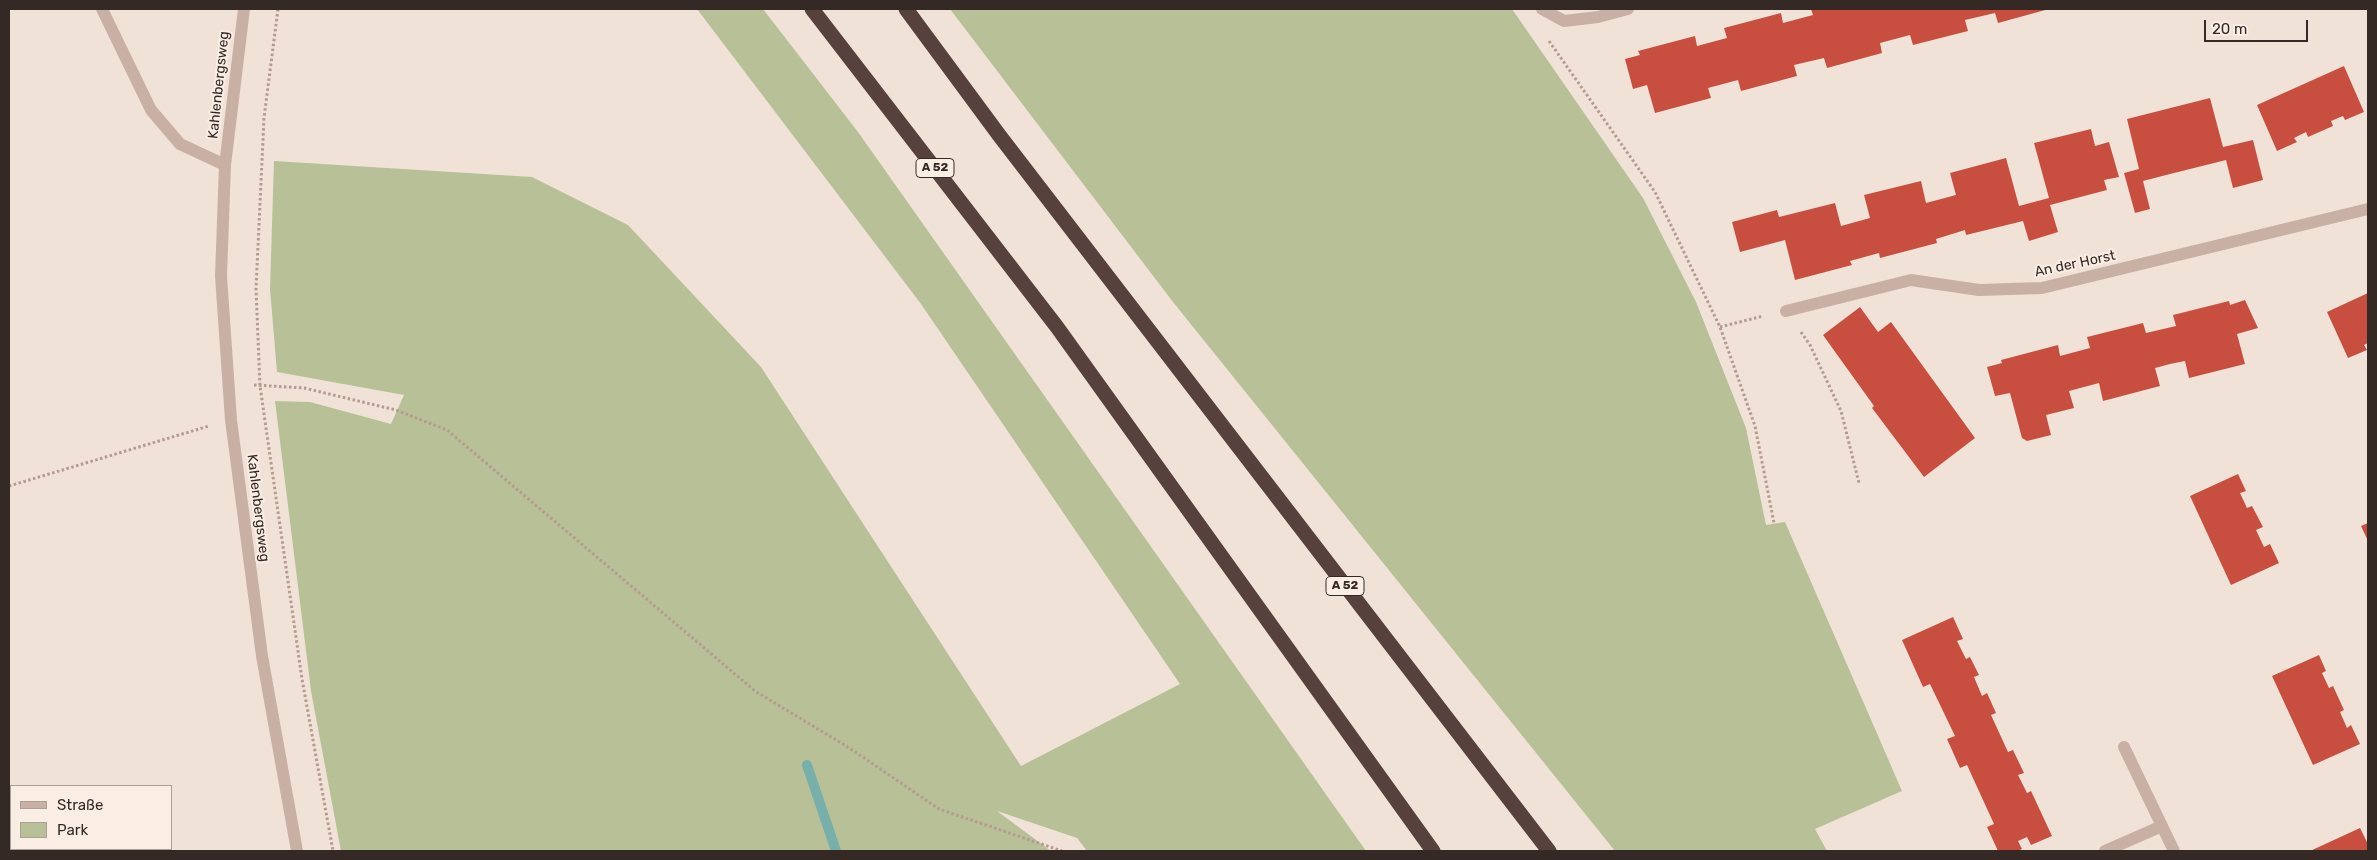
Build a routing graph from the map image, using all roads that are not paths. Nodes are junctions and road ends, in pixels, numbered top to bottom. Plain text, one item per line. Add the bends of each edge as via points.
1 (102, 9) edge
2 (244, 9) edge
3 (812, 9) edge
4 (906, 9) edge
5 (1542, 9) edge
6 (1628, 9) edge
7 (225, 165) junction
8 (2368, 209) edge
9 (1786, 311) road end
10 (2124, 747) dead end
11 (2162, 826) junction
12 (297, 851) edge
13 (1433, 851) edge
14 (1549, 851) edge
15 (2105, 851) edge
16 (2174, 851) edge

1 - 7 street, Kahlenbergsweg via 151,110 180,144
2 - 7 street, Kahlenbergsweg
3 - 13 highway, A 52 via 1058,327
4 - 14 highway, A 52 via 999,136
5 - 6 street via 1564,21
7 - 12 street, Kahlenbergsweg via 221,276 231,420 262,656
8 - 9 street, An der Horst via 2042,288 1979,290 1912,280
10 - 11 street
11 - 15 street
11 - 16 street

